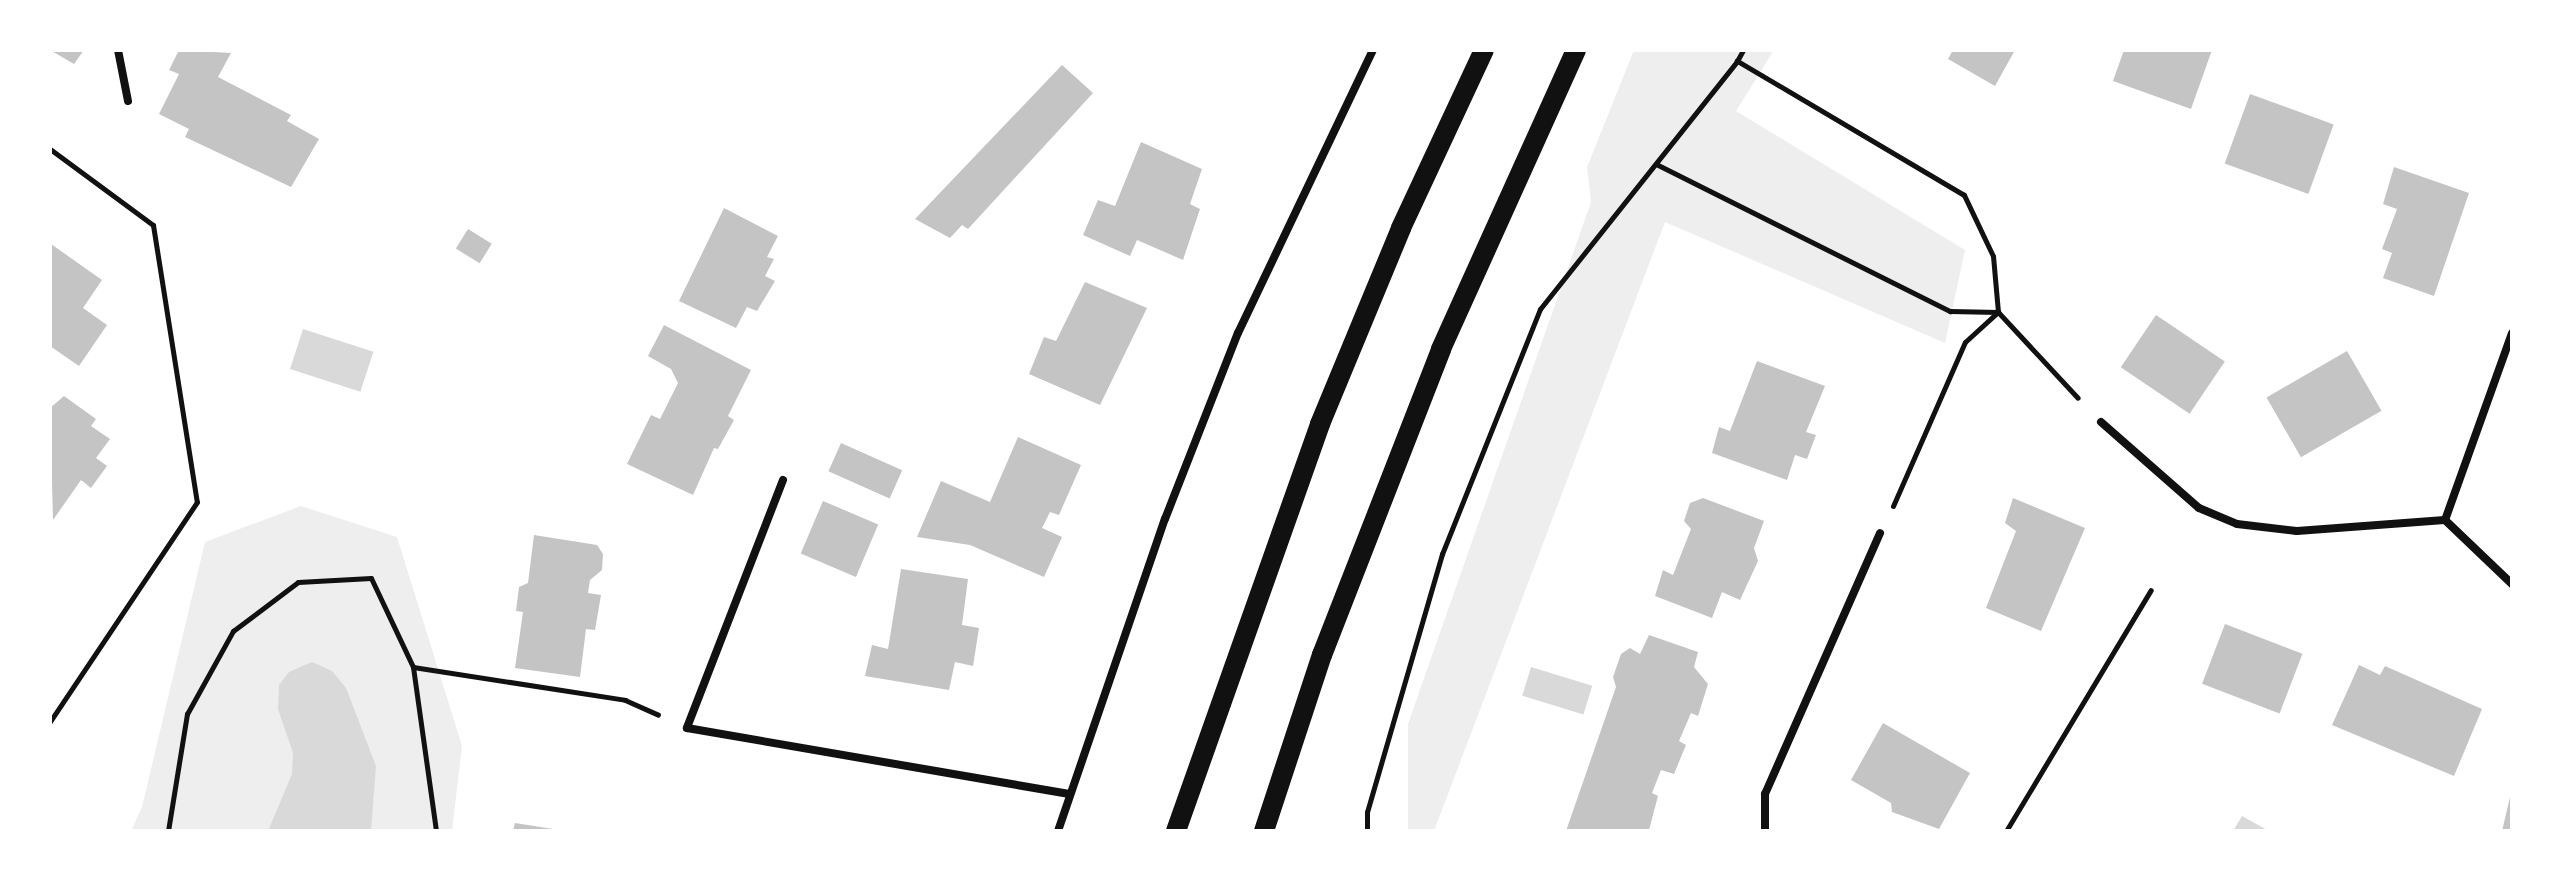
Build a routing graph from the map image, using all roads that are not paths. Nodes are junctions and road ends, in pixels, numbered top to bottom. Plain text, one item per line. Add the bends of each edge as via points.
1 (118, 50) edge
2 (1373, 50) edge
3 (1484, 50) edge
4 (1576, 50) edge
5 (128, 101) dead end
6 (2512, 333) edge
7 (2101, 422) road end
8 (783, 480) dead end
9 (2445, 520) junction
10 (1880, 533) road end
11 (2512, 584) edge
12 (1069, 794) junction
13 (1058, 831) edge
14 (1176, 831) edge
15 (1264, 831) edge
16 (1765, 831) edge

1 - 5 street
2 - 12 street via 1238,333 1165,519
3 - 14 main road via 1401,228 1320,424
4 - 15 main road via 1441,349 1322,655
6 - 9 street
7 - 9 street via 2199,508 2237,524 2297,531
8 - 12 street via 687,728
9 - 11 street
10 - 16 street via 1765,794
12 - 13 street

